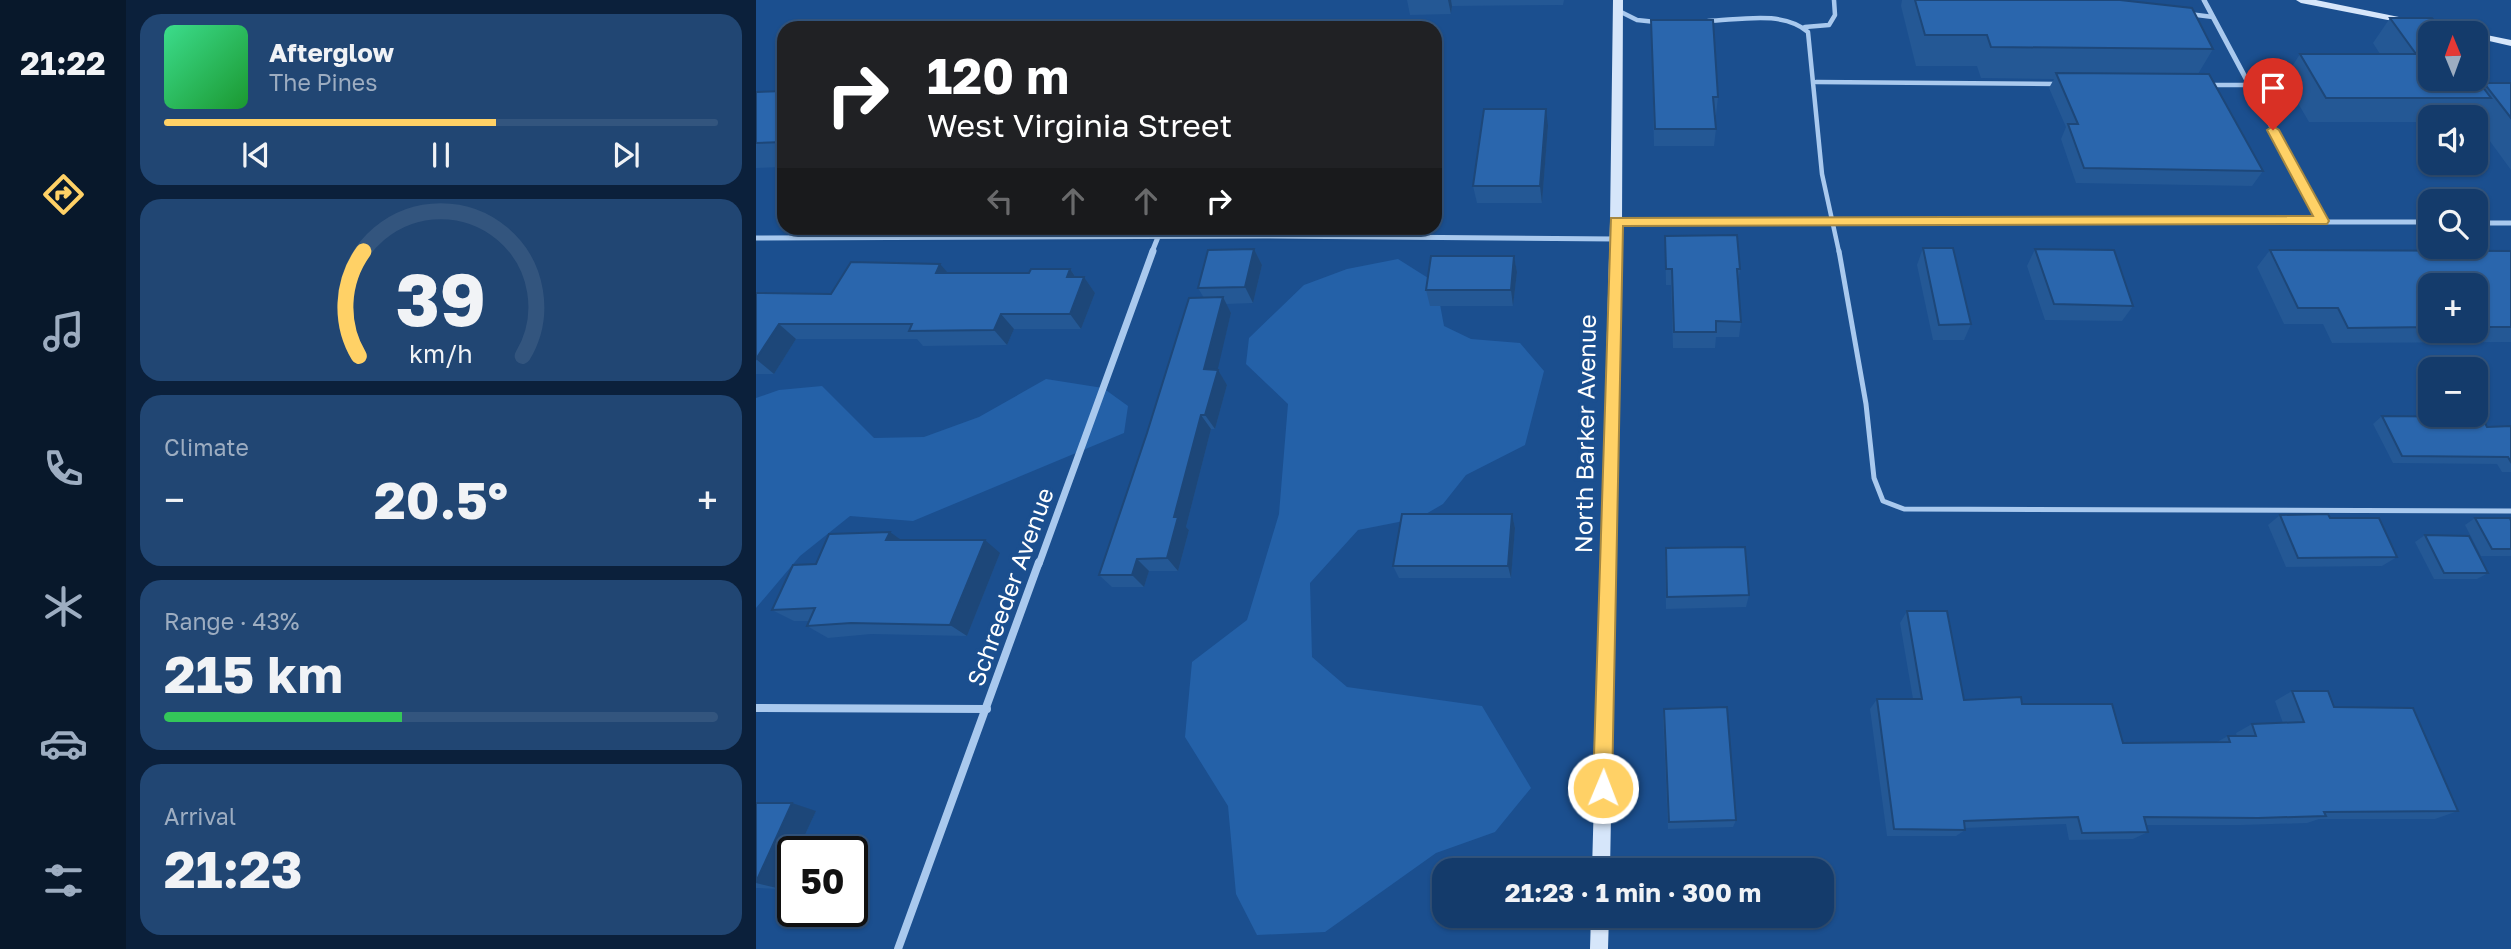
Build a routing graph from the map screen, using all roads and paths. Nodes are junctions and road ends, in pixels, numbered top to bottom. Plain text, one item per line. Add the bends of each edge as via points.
1 (1834, 0) edge
2 (2203, 0) edge
3 (2301, 0) edge
4 (1618, 5) edge
5 (2187, 14) edge
6 (2213, 17) junction
7 (1698, 21) edge
8 (1659, 22) edge
9 (2418, 23) edge
10 (1805, 27) junction
11 (2488, 38) edge
12 (2511, 43) edge
13 (1816, 82) junction
14 (2067, 84) edge
15 (2207, 85) edge
16 (2249, 85) junction
17 (1830, 221) junction
18 (2322, 221) junction
19 (1616, 222) junction
20 (2418, 222) edge
21 (2488, 223) edge
22 (2511, 223) edge
23 (1158, 237) junction
24 (756, 238) edge
25 (1615, 239) junction
26 (2511, 511) edge
27 (756, 708) edge
28 (987, 709) junction
29 (1601, 858) edge
30 (1600, 928) edge
31 (898, 949) edge
32 (1599, 949) edge

1 - 10 lane via 1835,15 1829,25
2 - 6 street
3 - 9 main road
4 - 8 lane via 1637,20
4 - 19 main road, North Barker Avenue
5 - 6 lane
6 - 16 street
7 - 10 lane via 1790,20
10 - 13 lane
11 - 12 main road
13 - 14 lane
13 - 17 lane
15 - 16 lane
16 - 18 street
17 - 18 street
17 - 19 street
17 - 26 lane via 1840,255 1874,474 1881,498 1889,506
18 - 20 street
19 - 25 main road, North Barker Avenue
21 - 22 street
23 - 24 street
23 - 25 street
23 - 28 street, Schreeder Avenue
25 - 29 main road, North Barker Avenue
27 - 28 street
28 - 31 street, Schreeder Avenue
30 - 32 main road

